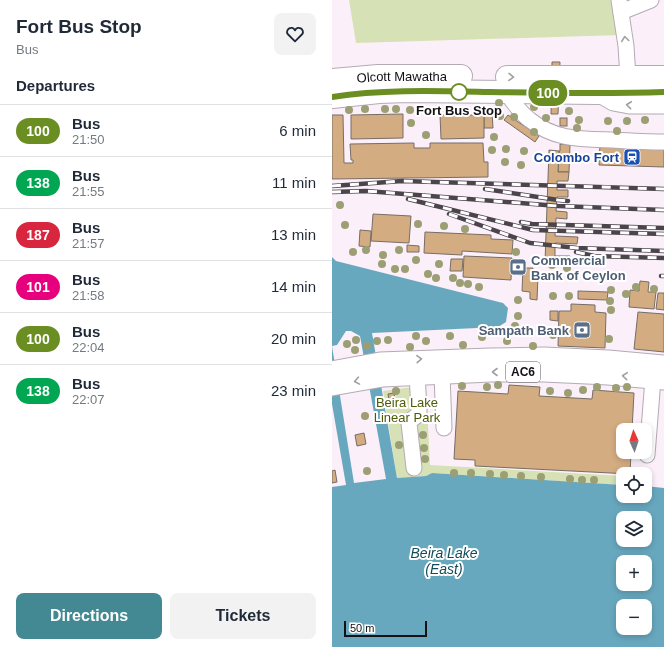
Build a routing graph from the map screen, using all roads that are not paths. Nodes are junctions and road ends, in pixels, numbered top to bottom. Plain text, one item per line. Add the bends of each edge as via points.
1 (651, 0) edge
2 (620, 6) edge
3 (664, 77) edge
4 (628, 78) junction
5 (332, 80) edge
6 (506, 92) junction
7 (664, 92) edge
8 (597, 93) junction
9 (332, 97) edge
10 (664, 106) edge
11 (664, 142) edge
12 (544, 365) junction
13 (381, 369) junction
14 (332, 371) edge
15 (417, 374) junction
16 (442, 374) junction
17 (660, 374) edge
18 (332, 386) edge
19 (652, 424) edge
20 (444, 428) dead end
21 (414, 468) dead end

1 - 2 street
4 -> 2 street
3 - 4 highway, Olcott Mawatha
5 -> 4 highway, Olcott Mawatha via 406,75
6 - 8 highway, Olcott Mawatha
6 - 9 highway, Olcott Mawatha via 407,91
6 - 11 street via 529,120 554,134 576,139
7 - 8 highway, Olcott Mawatha
10 -> 8 street via 629,106 612,102
13 -> 12 main road, AC6 via 424,359
12 -> 16 main road, AC6
12 - 17 main road, AC6 via 608,375
13 - 14 main road, AC6
13 - 15 main road, AC6
13 -> 18 main road, AC6
15 - 16 main road, AC6
15 - 21 street via 419,410 409,423
16 - 20 street
17 - 19 street

